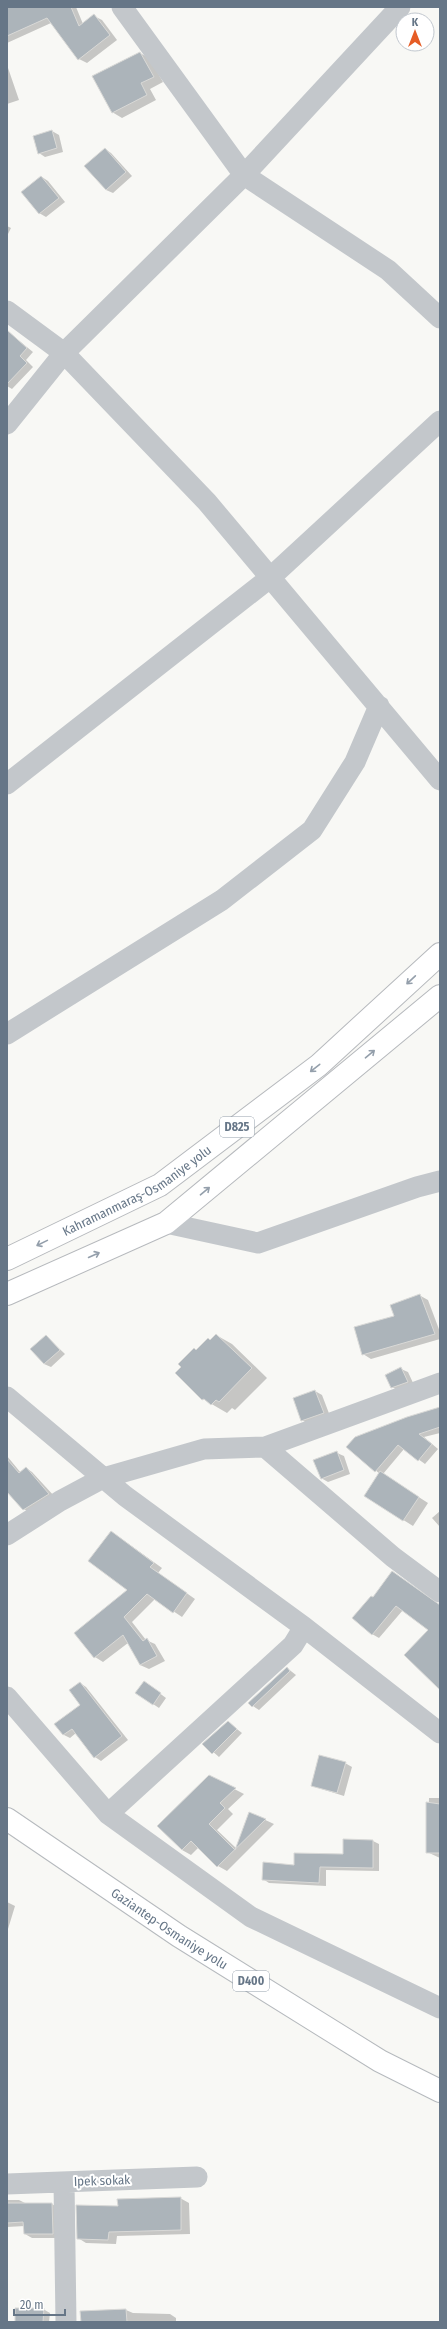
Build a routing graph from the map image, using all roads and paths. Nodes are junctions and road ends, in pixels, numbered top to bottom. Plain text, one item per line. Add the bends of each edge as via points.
1 (122, 7) edge
2 (400, 7) edge
3 (244, 175) junction
4 (7, 311) edge
5 (440, 318) edge
6 (64, 353) junction
7 (440, 421) edge
8 (7, 424) edge
9 (271, 577) junction
10 (379, 706) junction
11 (440, 780) edge
12 (7, 784) edge
13 (440, 954) edge
14 (440, 996) edge
15 (7, 1034) edge
16 (440, 1181) edge
17 (166, 1224) junction
18 (7, 1259) edge
19 (7, 1294) edge
20 (440, 1383) edge
21 (7, 1397) edge
22 (265, 1447) junction
23 (103, 1478) junction
24 (7, 1535) edge
25 (440, 1592) edge
26 (304, 1627) junction
27 (7, 1697) edge
28 (440, 1733) edge
29 (108, 1814) junction
30 (7, 1819) edge
31 (440, 2008) edge
32 (440, 2091) edge
33 (197, 2177) dead end
34 (64, 2182) junction
35 (7, 2184) edge
36 (66, 2322) edge

1 - 3 street
2 - 3 street
3 - 5 street via 388,270
3 - 6 street
4 - 6 street
6 - 8 street
6 - 9 street via 207,502
7 - 9 street
9 - 10 street
9 - 12 street
10 - 11 street
10 - 15 street via 355,762 312,830 222,900
13 -> 18 main road, Kahramanmaraş-Osmaniye yolu / D825 via 319,1065 160,1185
17 -> 14 main road, D825
16 - 17 street via 258,1243
19 -> 17 main road, D825
20 - 22 street
21 - 23 street
22 - 23 street via 204,1449
22 - 25 street via 393,1557
23 - 24 street via 60,1501
23 - 26 street
26 - 28 street
26 - 29 street via 293,1645
27 - 29 street
29 - 31 street via 251,1917
30 - 32 main road, Gaziantep-Osmaniye yolu / D400 via 179,1936 380,2061
33 - 34 street, Ipek sokak
34 - 35 street, Ipek sokak
34 - 36 street

